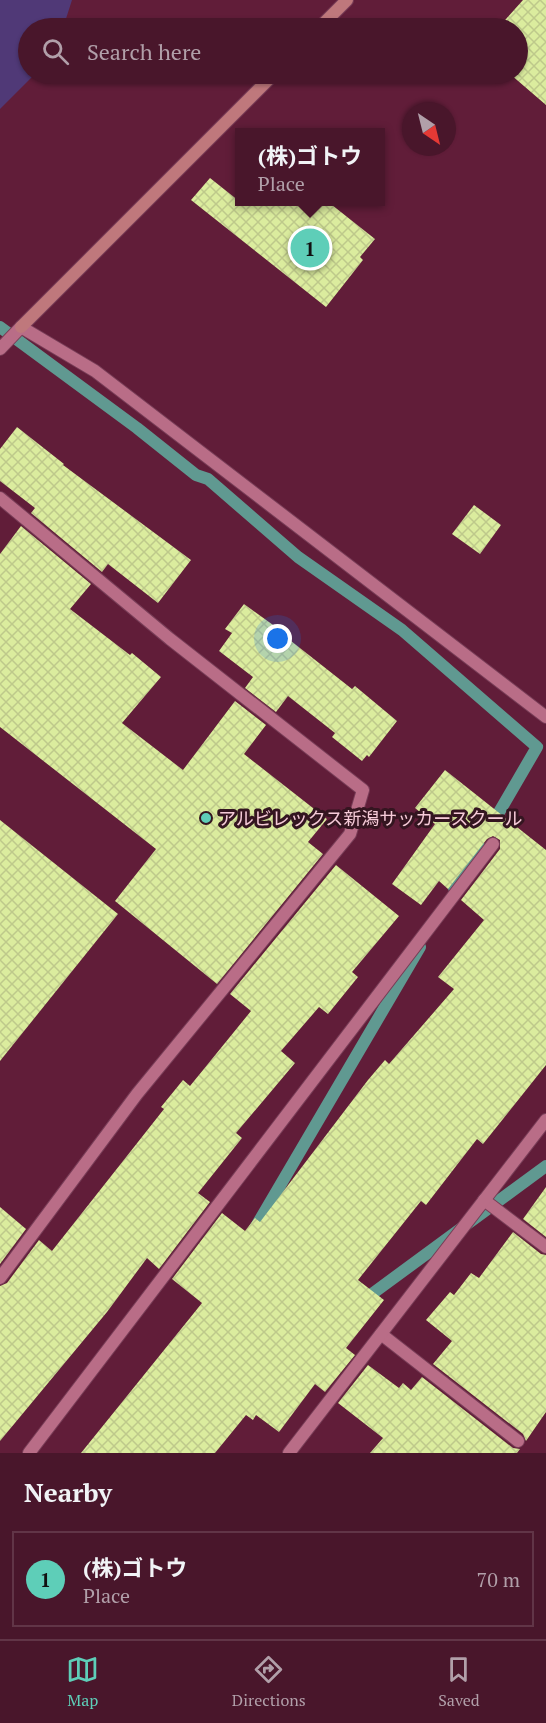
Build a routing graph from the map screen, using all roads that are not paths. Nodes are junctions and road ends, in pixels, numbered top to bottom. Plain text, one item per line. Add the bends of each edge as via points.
1 (347, 0) edge
2 (328, 18) edge
3 (264, 84) edge
4 (21, 327) junction
5 (0, 349) edge
6 (0, 498) edge
7 (546, 717) edge
8 (493, 844) dead end
9 (546, 1120) edge
10 (484, 1200) junction
11 (546, 1247) edge
12 (0, 1278) edge
13 (381, 1334) junction
14 (518, 1441) dead end
15 (29, 1453) edge
16 (290, 1453) edge

1 - 2 street
3 - 4 street
4 - 5 street
4 - 7 street via 95,371
6 - 12 street via 170,639 363,790 350,834 137,1095
8 - 15 street
9 - 10 street
10 - 11 street
10 - 13 street
13 - 14 street
13 - 16 street

